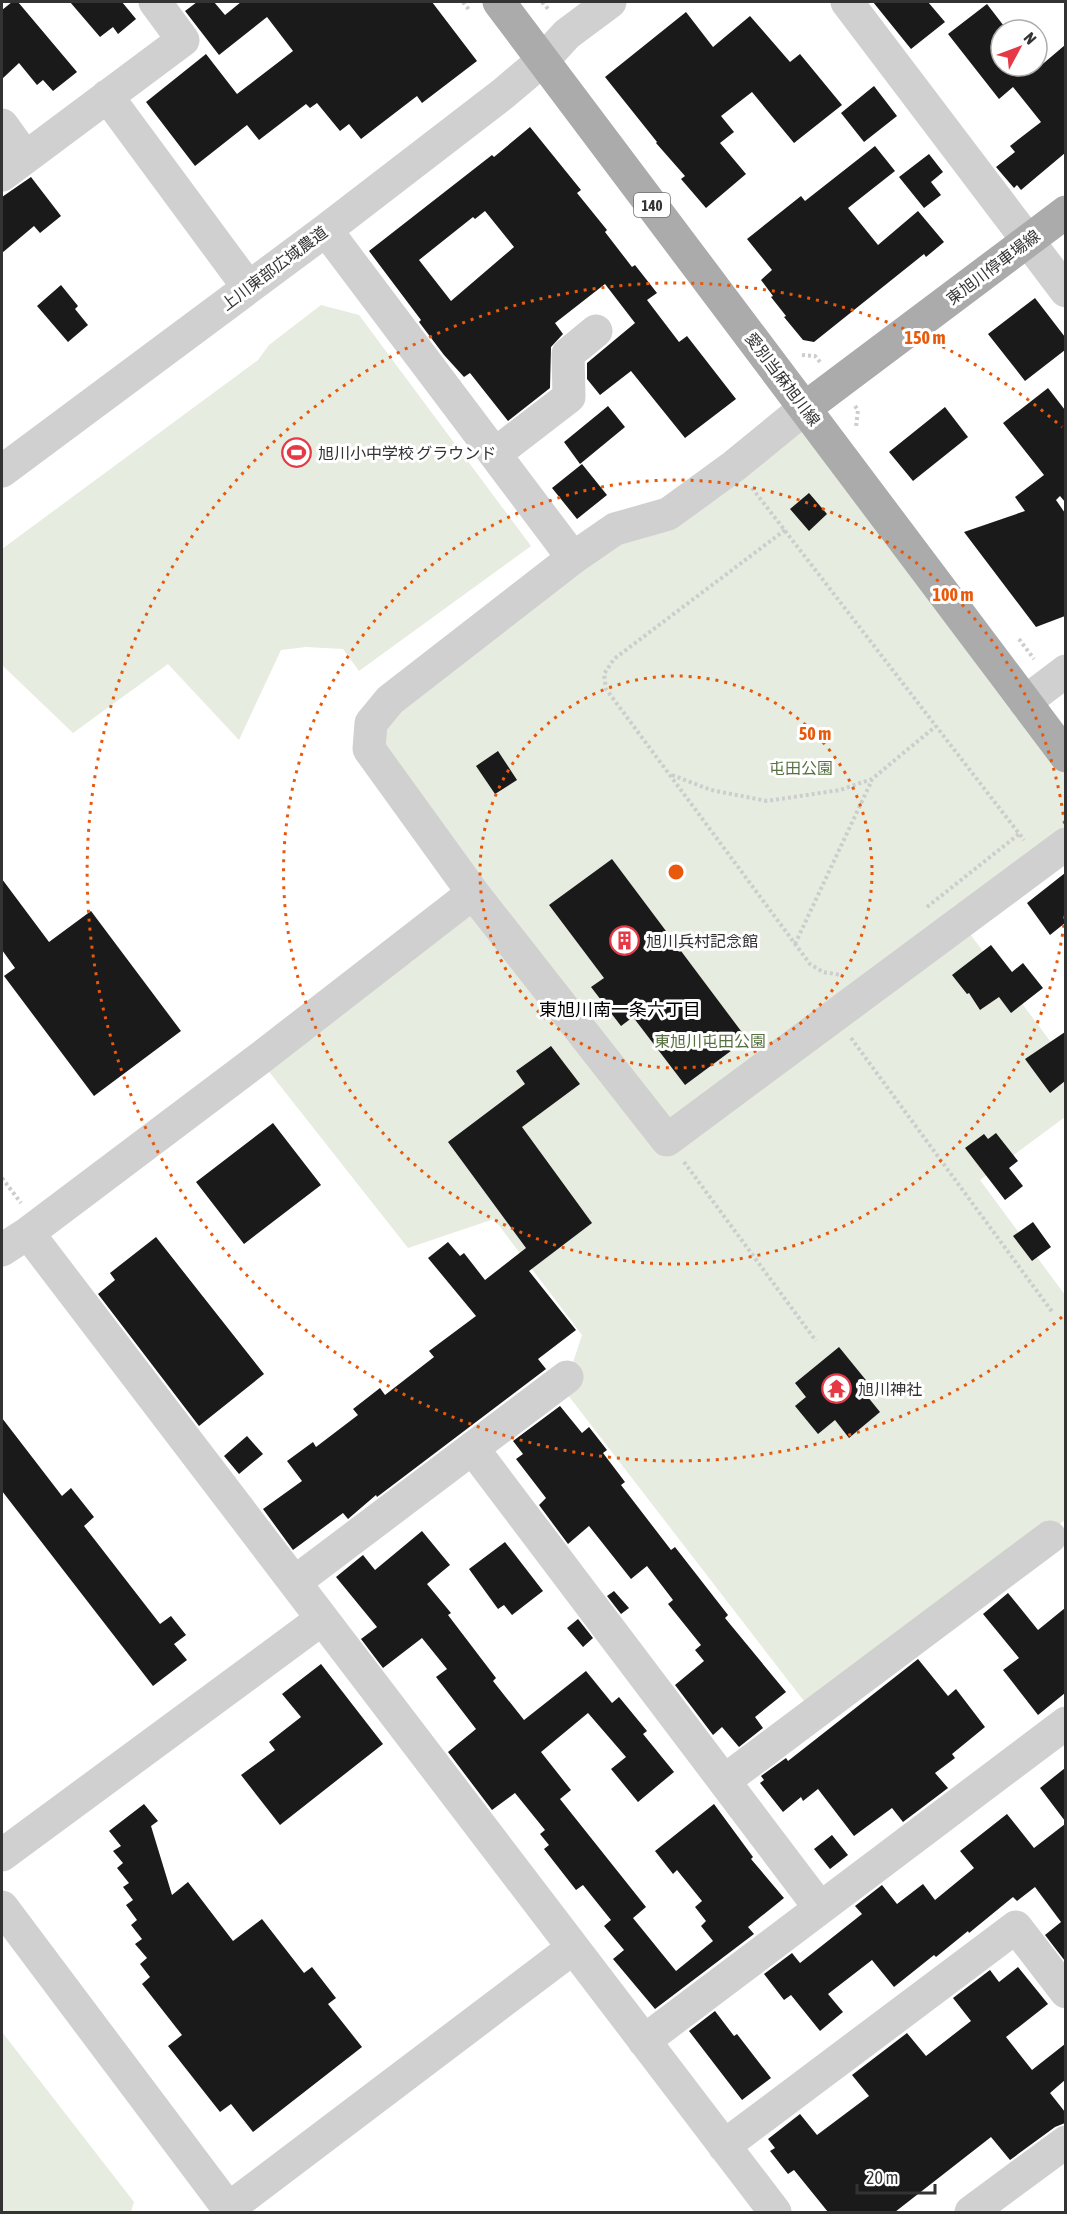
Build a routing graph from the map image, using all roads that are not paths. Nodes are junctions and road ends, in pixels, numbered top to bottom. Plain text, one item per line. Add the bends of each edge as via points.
1 (155, 2) edge
2 (499, 2) edge
3 (610, 2) edge
4 (847, 2) edge
5 (543, 60) junction
6 (107, 96) junction
7 (2, 125) edge
8 (13, 166) edge
9 (1065, 212) edge
10 (326, 230) junction
11 (1028, 240) junction
12 (248, 287) junction
13 (1065, 291) edge
14 (596, 331) dead end
15 (805, 408) junction
16 (495, 454) junction
17 (2, 471) edge
18 (573, 558) junction
19 (1065, 671) edge
20 (1025, 702) junction
21 (1065, 756) edge
22 (1053, 853) edge
23 (473, 893) junction
24 (17, 1229) edge
25 (567, 1377) dead end
26 (473, 1449) junction
27 (1050, 1537) dead end
28 (295, 1582) junction
29 (322, 1619) junction
30 (1065, 1724) edge
31 (724, 1781) junction
32 (2, 1855) edge
33 (2, 1907) edge
34 (820, 1908) junction
35 (573, 1948) junction
36 (1065, 1992) edge
37 (644, 2041) junction
38 (1065, 2142) edge
39 (724, 2146) junction
40 (230, 2211) edge
41 (775, 2212) edge
42 (971, 2212) edge

1 - 6 street via 183,40
2 - 5 main road, 愛別当麻旭川線 / 140
3 - 5 street, 上川東部広域農道 via 567,34
4 - 11 street
5 - 10 street, 上川東部広域農道
5 - 15 main road, 愛別当麻旭川線 / 140
6 - 8 street
6 - 12 street
7 - 8 street
9 - 11 main road, 東旭川停車場線
10 - 12 street, 上川東部広域農道
10 - 16 street
11 - 13 street
11 - 15 main road, 東旭川停車場線
12 - 17 street, 上川東部広域農道
14 - 16 street via 568,354 569,397
15 - 18 street via 735,466 668,514 615,529
15 - 20 main road, 愛別当麻旭川線 / 140
16 - 18 street
18 - 23 street via 390,700 371,723 369,749
19 - 20 street
20 - 21 main road, 愛別当麻旭川線 / 140
22 - 23 street via 668,1140
23 - 24 street via 259,1059
24 - 28 street
25 - 26 street
26 - 28 street
26 - 31 street
27 - 31 street
28 - 29 street
29 - 32 street
29 - 35 street
30 - 34 street
31 - 34 street
33 - 40 street
34 - 37 street
35 - 37 street
35 - 40 street
36 - 39 street via 1016,1927
37 - 39 street
38 - 42 street
39 - 41 street

